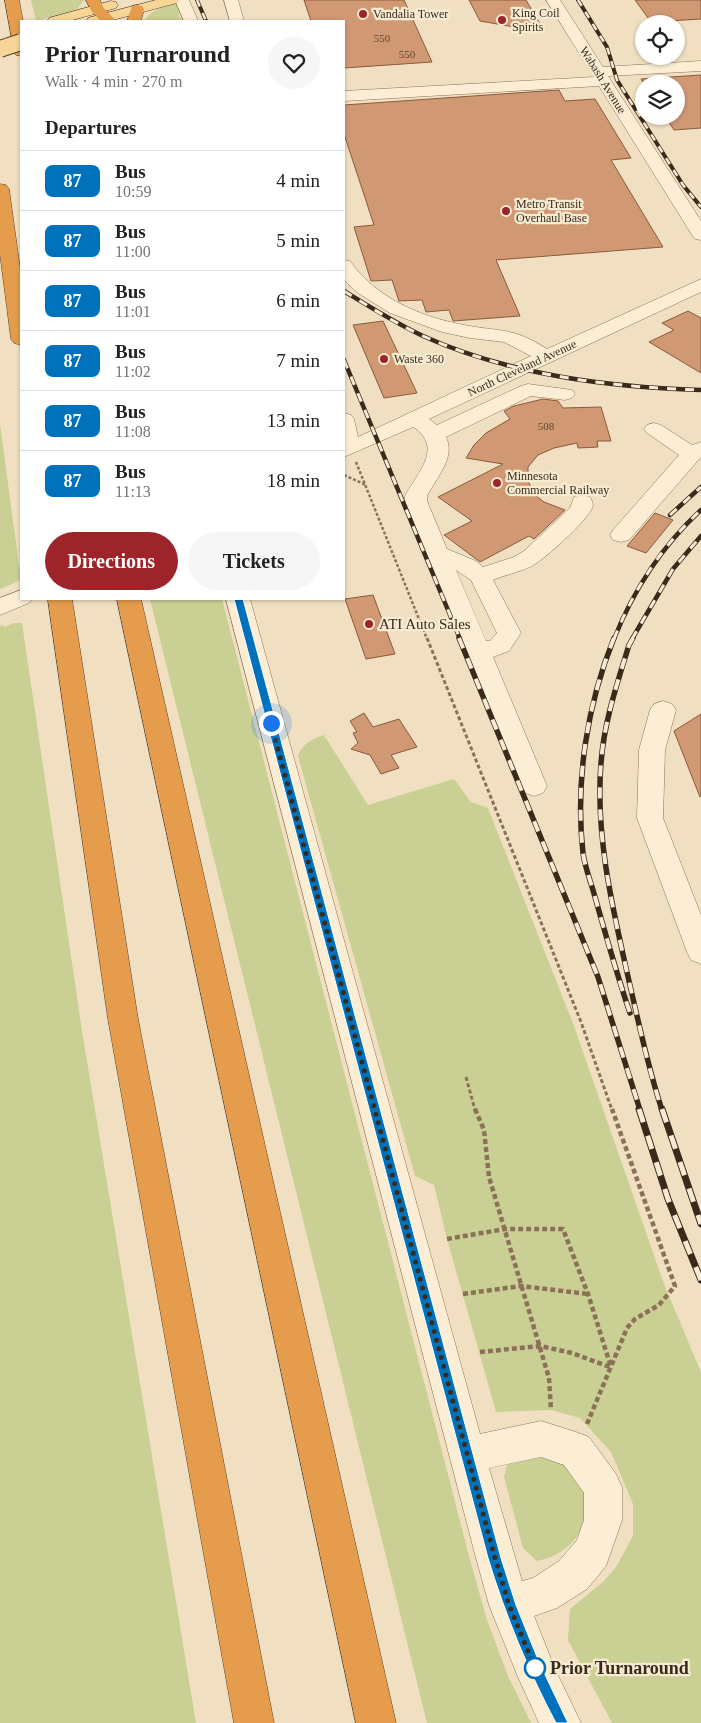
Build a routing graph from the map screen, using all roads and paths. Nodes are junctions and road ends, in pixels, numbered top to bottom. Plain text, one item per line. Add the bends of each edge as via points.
1 (12, 0) edge
2 (172, 0) edge
3 (182, 0) edge
4 (231, 0) edge
5 (553, 0) edge
6 (134, 10) edge
7 (100, 14) edge
8 (61, 19) edge
9 (191, 20) edge
10 (237, 20) edge
11 (20, 31) edge
12 (0, 37) edge
13 (20, 42) edge
14 (20, 46) edge
15 (0, 48) edge
16 (701, 66) edge
17 (600, 77) junction
18 (345, 96) edge
19 (0, 189) edge
20 (699, 228) edge
21 (345, 266) edge
22 (701, 285) edge
23 (0, 328) edge
24 (20, 332) edge
25 (20, 355) edge
26 (546, 357) junction
27 (565, 394) dead end
28 (414, 418) junction
29 (345, 429) edge
30 (654, 429) dead end
31 (435, 434) junction
32 (347, 449) edge
33 (696, 451) edge
34 (345, 476) edge
35 (366, 486) junction
36 (582, 502) dead end
37 (621, 535) dead end
38 (438, 554) junction
39 (480, 576) junction
40 (20, 598) edge
41 (60, 600) edge
42 (129, 600) edge
43 (238, 600) edge
44 (0, 607) edge
45 (477, 649) junction
46 (663, 710) dead end
47 (534, 786) dead end
48 (701, 952) edge
49 (466, 1077) dead end
50 (505, 1229) junction
51 (447, 1239) dead end
52 (521, 1286) junction
53 (463, 1294) dead end
54 (588, 1294) junction
55 (540, 1346) junction
56 (480, 1352) dead end
57 (611, 1368) junction
58 (551, 1410) dead end
59 (576, 1450) junction
60 (466, 1455) junction
61 (509, 1605) junction
62 (254, 1723) edge
63 (376, 1723) edge
64 (561, 1723) edge

1 - 14 highway
2 - 6 main road
3 - 9 street
4 - 10 street
5 - 17 street, Wabash Avenue
6 - 7 main road
7 - 8 main road
11 - 12 main road
13 - 15 main road, bridge
16 - 17 street
17 - 18 street
17 - 20 street, Wabash Avenue
19 - 24 highway
21 - 26 street via 374,297 398,310 443,327 508,336
22 - 26 street, North Cleveland Avenue
23 - 25 highway
26 - 28 street, North Cleveland Avenue
27 - 31 street via 528,390
28 - 31 street
28 - 32 street, North Cleveland Avenue
29 - 32 street
30 - 33 street
31 - 38 street via 440,446 438,454 416,501
32 - 35 path
33 - 37 street
34 - 35 path
35 - 57 path via 581,1022 675,1286 653,1310 633,1320
36 - 39 street via 578,512 532,556
38 - 39 street via 468,566
38 - 45 street
39 - 45 street via 509,633 500,647
40 - 44 street
41 - 62 highway via 123,1019
42 - 63 highway
43 - 60 street
45 - 47 street
46 - 48 street via 652,750 650,818
49 - 50 path via 484,1130 489,1177
50 - 51 path
50 - 52 path
50 - 54 path via 563,1228
52 - 53 path
52 - 54 path
52 - 55 path
54 - 57 path
55 - 56 path
55 - 57 path via 572,1353
55 - 58 path via 549,1378
57 - 59 path
59 - 60 street via 541,1439
59 - 61 street via 603,1487 603,1520 592,1552 573,1575 543,1594
60 - 61 street
61 - 64 street

